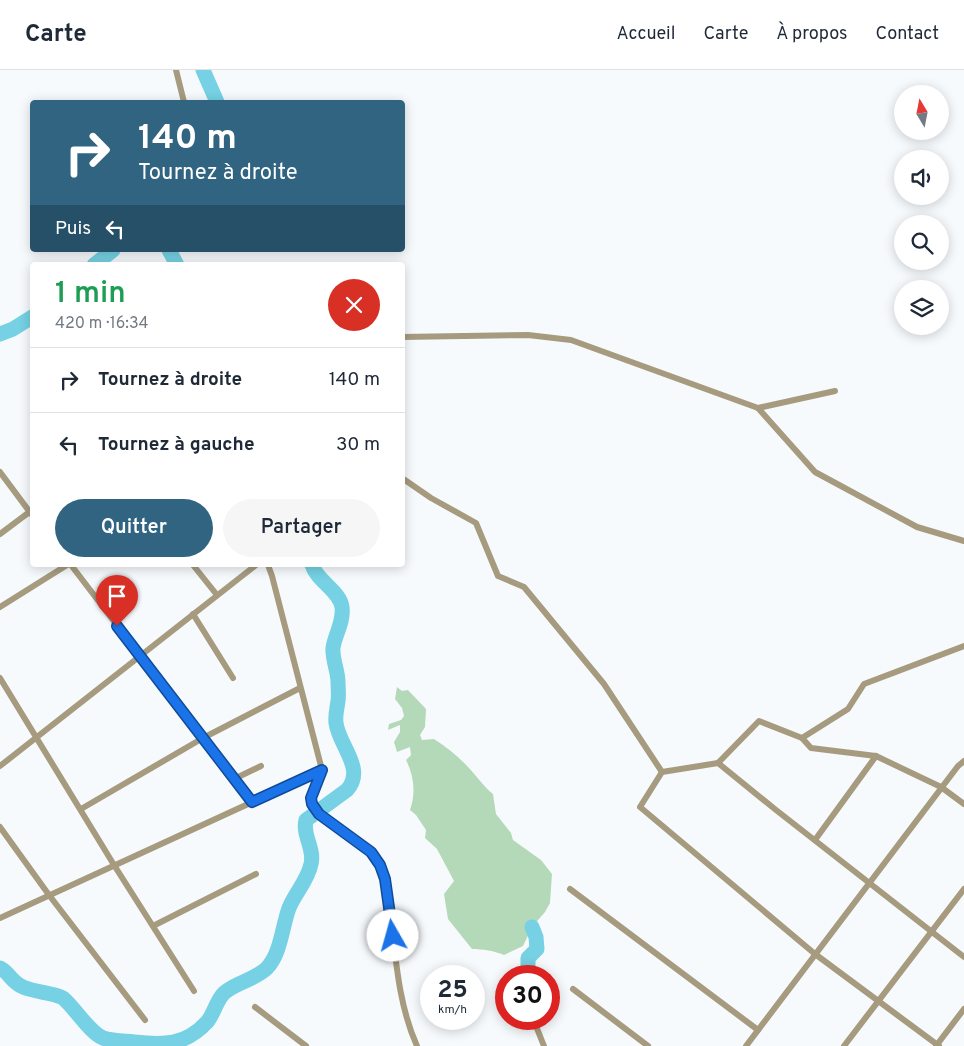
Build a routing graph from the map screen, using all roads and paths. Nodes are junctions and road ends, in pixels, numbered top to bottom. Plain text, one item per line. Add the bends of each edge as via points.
1 (176, 70) edge
2 (184, 100) edge
3 (405, 337) edge
4 (835, 390) dead end
5 (758, 408) junction
6 (0, 472) edge
7 (405, 480) edge
8 (30, 510) edge
9 (30, 513) edge
10 (0, 534) edge
11 (964, 541) edge
12 (66, 567) edge
13 (71, 567) edge
14 (195, 567) edge
15 (253, 567) edge
16 (269, 567) edge
17 (217, 595) junction
18 (0, 607) edge
19 (193, 614) junction
20 (964, 646) edge
21 (140, 656) junction
22 (0, 678) edge
23 (233, 678) dead end
24 (300, 688) junction
25 (36, 737) junction
26 (203, 738) junction
27 (802, 738) junction
28 (876, 756) junction
29 (718, 762) junction
30 (964, 762) edge
31 (0, 766) edge
32 (261, 766) dead end
33 (322, 770) junction
34 (662, 772) junction
35 (234, 779) junction
36 (941, 788) junction
37 (252, 802) junction
38 (964, 804) edge
39 (80, 809) junction
40 (0, 827) edge
41 (815, 840) junction
42 (114, 865) junction
43 (256, 874) dead end
44 (870, 882) junction
45 (570, 889) dead end
46 (964, 889) edge
47 (50, 895) junction
48 (0, 918) edge
49 (153, 926) junction
50 (932, 931) junction
51 (815, 954) junction
52 (964, 957) edge
53 (573, 990) dead end
54 (194, 991) dead end
55 (879, 1001) junction
56 (255, 1007) dead end
57 (964, 1009) edge
58 (145, 1020) dead end
59 (538, 1030) edge
60 (758, 1030) junction
61 (306, 1046) edge
62 (416, 1046) edge
63 (544, 1046) edge
64 (648, 1046) edge
65 (746, 1046) edge
66 (844, 1046) edge
67 (938, 1046) edge

1 - 2 street
3 - 5 street via 528,335 570,340
4 - 5 street
5 - 11 street via 815,472 917,527
6 - 8 street
7 - 34 street via 476,523 498,576 524,587 604,684
9 - 10 street
12 - 18 street
13 - 21 street
14 - 17 street
15 - 17 street
16 - 24 street
17 - 19 street
19 - 21 street
19 - 23 street
20 - 27 street via 864,684 848,709
21 - 25 street
21 - 26 street
22 - 25 street
24 - 26 street
24 - 33 street
25 - 31 street
25 - 39 street
26 - 35 street
26 - 39 street
27 - 28 street via 811,748
27 - 29 street via 759,721
28 - 36 street
28 - 41 street
29 - 34 street
29 - 41 street
30 - 36 street
32 - 35 street
33 - 37 street
33 - 62 street via 311,798 312,804 319,814 371,852 385,879 400,992
34 - 51 street via 640,807
35 - 37 street
36 - 38 street
36 - 44 street
37 - 42 street
39 - 42 street
40 - 47 street
41 - 44 street
42 - 47 street
42 - 49 street
43 - 49 street
44 - 50 street
44 - 51 street
45 - 60 street
46 - 50 street
47 - 48 street
47 - 58 street
49 - 54 street
50 - 52 street
50 - 55 street
51 - 55 street
51 - 60 street
53 - 64 street
55 - 66 street
55 - 67 street
56 - 61 street
57 - 67 street
59 - 63 street
60 - 65 street

